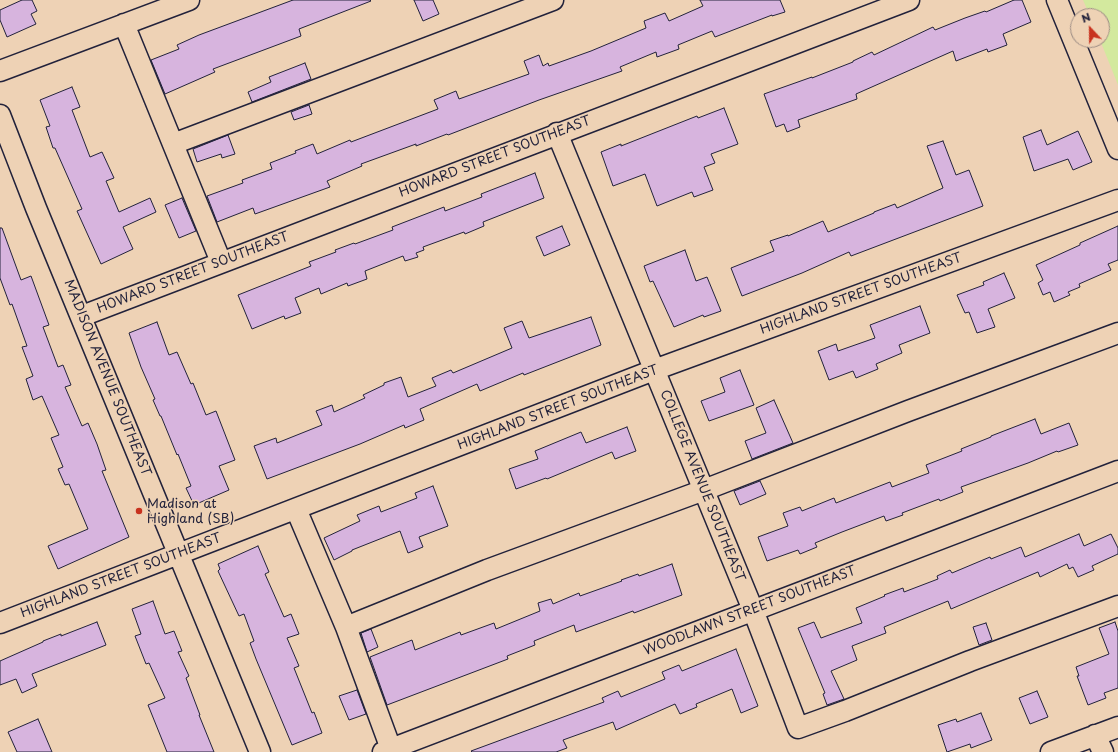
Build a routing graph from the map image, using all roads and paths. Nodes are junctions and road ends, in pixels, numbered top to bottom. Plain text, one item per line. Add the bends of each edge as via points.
1 (189, 0) edge
2 (553, 0) edge
3 (909, 0) edge
4 (1057, 0) edge
5 (124, 24) junction
6 (0, 71) edge
7 (0, 115) edge
8 (557, 133) junction
9 (173, 144) junction
10 (1118, 149) edge
11 (1118, 200) edge
12 (221, 262) junction
13 (82, 316) junction
14 (1118, 333) edge
15 (654, 370) junction
16 (1118, 471) edge
17 (704, 490) junction
18 (296, 509) junction
19 (179, 554) junction
20 (1118, 606) edge
21 (753, 610) junction
22 (0, 623) edge
23 (346, 627) junction
24 (1118, 726) edge
25 (1099, 744) edge
26 (387, 750) edge
27 (260, 752) edge
28 (1050, 752) edge

1 - 5 street
2 - 9 street
3 - 8 street, HOWARD STREET SOUTHEAST
4 - 10 street
5 - 6 street
5 - 9 street
7 - 13 street, MADISON AVENUE SOUTHEAST
8 - 12 street, HOWARD STREET SOUTHEAST
8 - 15 street, COLLEGE AVENUE SOUTHEAST
9 - 12 street
11 - 15 street, HIGHLAND STREET SOUTHEAST
12 - 13 street, HOWARD STREET SOUTHEAST
13 - 19 street, MADISON AVENUE SOUTHEAST
14 - 17 street
15 - 17 street, COLLEGE AVENUE SOUTHEAST
15 - 18 street, HIGHLAND STREET SOUTHEAST
16 - 21 street, WOODLAWN STREET SOUTHEAST
17 - 21 street, COLLEGE AVENUE SOUTHEAST
17 - 23 street via 487,570
18 - 19 street, HIGHLAND STREET SOUTHEAST
18 - 23 street
19 - 22 street, HIGHLAND STREET SOUTHEAST
19 - 27 street, MADISON AVENUE SOUTHEAST
20 - 21 street, COLLEGE AVENUE SOUTHEAST via 798,728
21 - 26 street, WOODLAWN STREET SOUTHEAST
23 - 26 street
24 - 25 street
25 - 28 street

